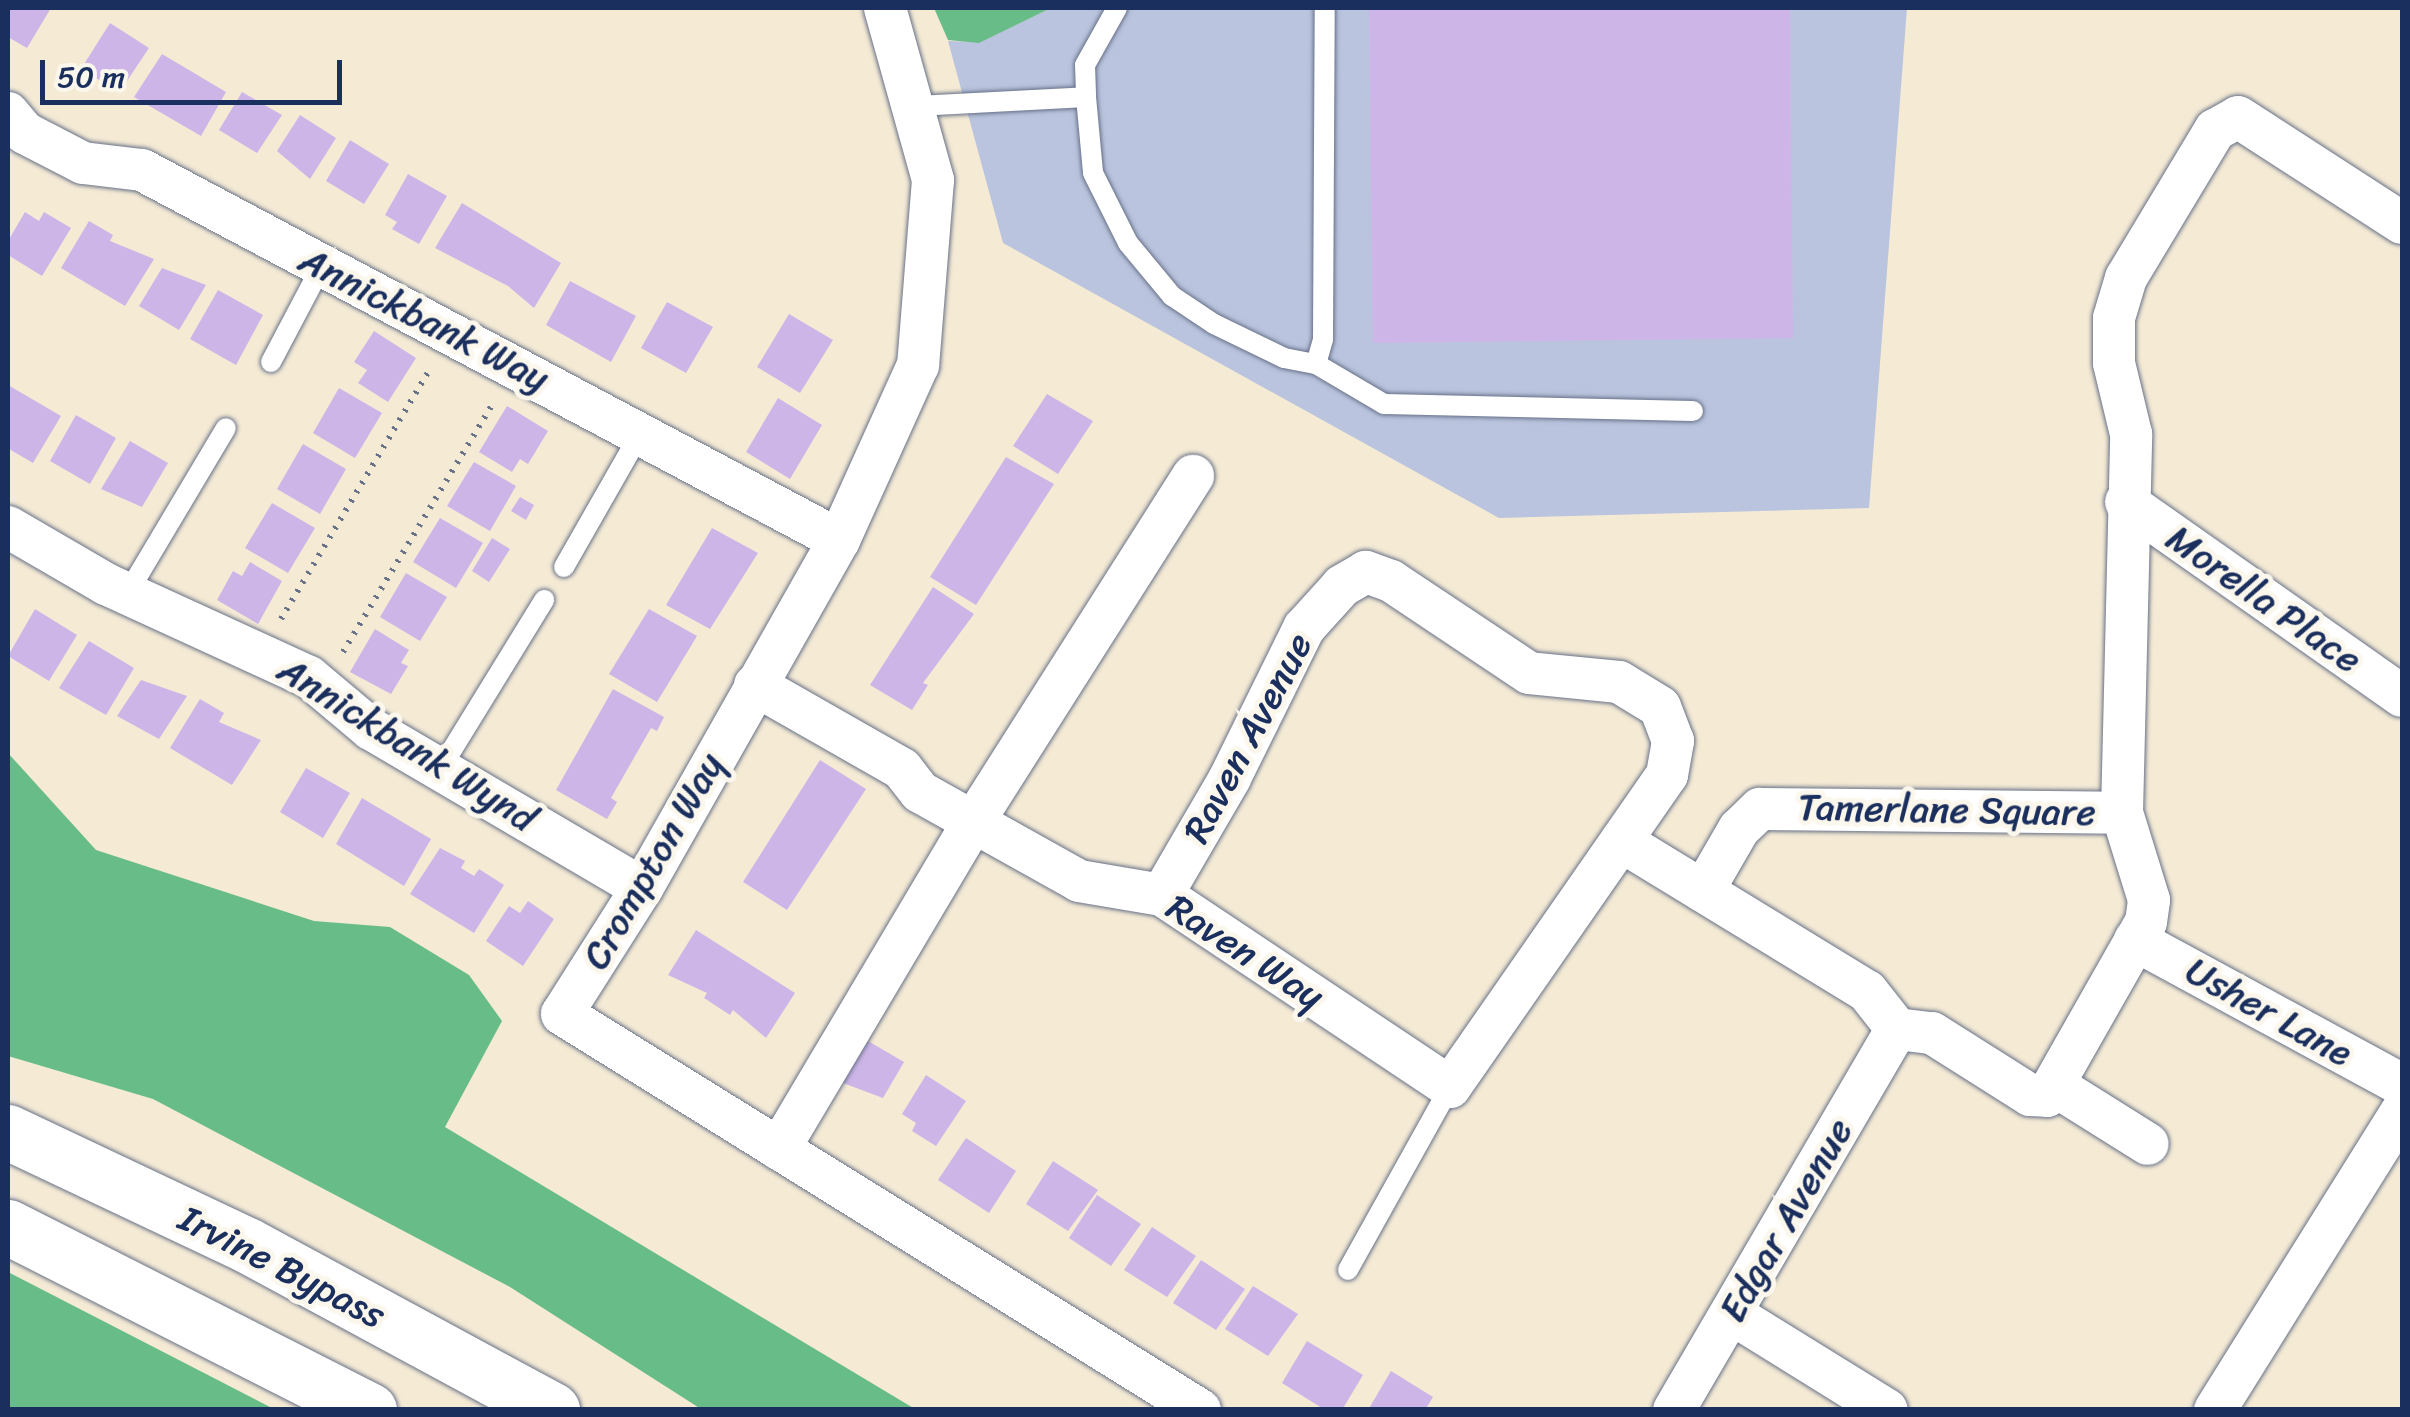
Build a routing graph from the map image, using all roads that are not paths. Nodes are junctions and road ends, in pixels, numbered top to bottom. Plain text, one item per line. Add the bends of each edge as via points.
1 (885, 8) edge
2 (1116, 8) edge
3 (1324, 8) edge
4 (1086, 96) junction
5 (917, 106) junction
6 (8, 113) edge
7 (2402, 223) edge
8 (321, 267) junction
9 (271, 362) dead end
10 (1316, 364) junction
11 (1693, 412) dead end
12 (226, 428) dead end
13 (641, 432) junction
14 (1192, 476) dead end
15 (2126, 502) junction
16 (8, 527) edge
17 (839, 540) junction
18 (564, 566) dead end
19 (128, 594) junction
20 (544, 600) dead end
21 (755, 684) junction
22 (2402, 696) edge
23 (439, 771) junction
24 (2122, 813) junction
25 (974, 821) junction
26 (1621, 841) junction
27 (642, 888) junction
28 (1703, 892) junction
29 (1162, 895) junction
30 (2135, 940) junction
31 (1897, 1029) junction
32 (2402, 1085) edge
33 (1450, 1088) junction
34 (2058, 1088) junction
35 (2402, 1112) edge
36 (8, 1132) edge
37 (2148, 1144) dead end
38 (779, 1149) junction
39 (8, 1227) edge
40 (1348, 1270) dead end
41 (1732, 1314) junction
42 (370, 1410) edge
43 (552, 1410) edge
44 (1200, 1410) edge
45 (1674, 1410) edge
46 (1887, 1410) edge
47 (2215, 1410) edge

1 - 5 street, Crompton Way
2 - 4 lane via 1085,65
3 - 10 lane via 1323,338
4 - 5 lane
4 - 10 lane via 1093,174 1128,243 1172,296 1284,358
5 - 17 street, Crompton Way via 933,180 923,348
6 - 8 street, Annickbank Way via 24,133 83,162 142,170
7 - 15 street via 2238,118 2216,130 2126,278 2114,318 2114,363 2131,434
8 - 9 lane
8 - 13 street, Annickbank Way
10 - 11 lane via 1384,404
12 - 19 lane
13 - 17 street, Annickbank Way
13 - 18 lane
14 - 25 street
15 - 22 street, Morella Place
15 - 24 street
16 - 19 street, Annickbank Wynd
17 - 21 street, Crompton Way
19 - 23 street, Annickbank Wynd via 322,687
20 - 23 lane
21 - 25 street, Raven Way via 902,769 920,792
21 - 27 street, Crompton Way
23 - 27 street, Annickbank Wynd
24 - 28 street, Tamerlane Square via 1772,808 1750,816
24 - 30 street via 2149,900
25 - 29 street, Raven Way via 1079,881
25 - 38 street
26 - 28 street
26 - 29 street, Raven Avenue via 1667,774 1673,741 1660,707 1620,682 1529,673 1391,581 1366,572 1342,586 1304,628 1230,778
26 - 33 street
27 - 38 street, Crompton Way via 562,1014
28 - 31 street via 1867,991
29 - 33 street, Raven Way
30 - 32 street, Usher Lane
30 - 34 street
31 - 34 street via 1932,1033 2030,1095 2048,1096
31 - 41 street, Edgar Avenue
33 - 40 lane
34 - 37 street
35 - 47 street
36 - 43 highway, Irvine Bypass via 247,1245
38 - 44 street, Crompton Way
39 - 42 highway
41 - 45 street, Edgar Avenue
41 - 46 street

